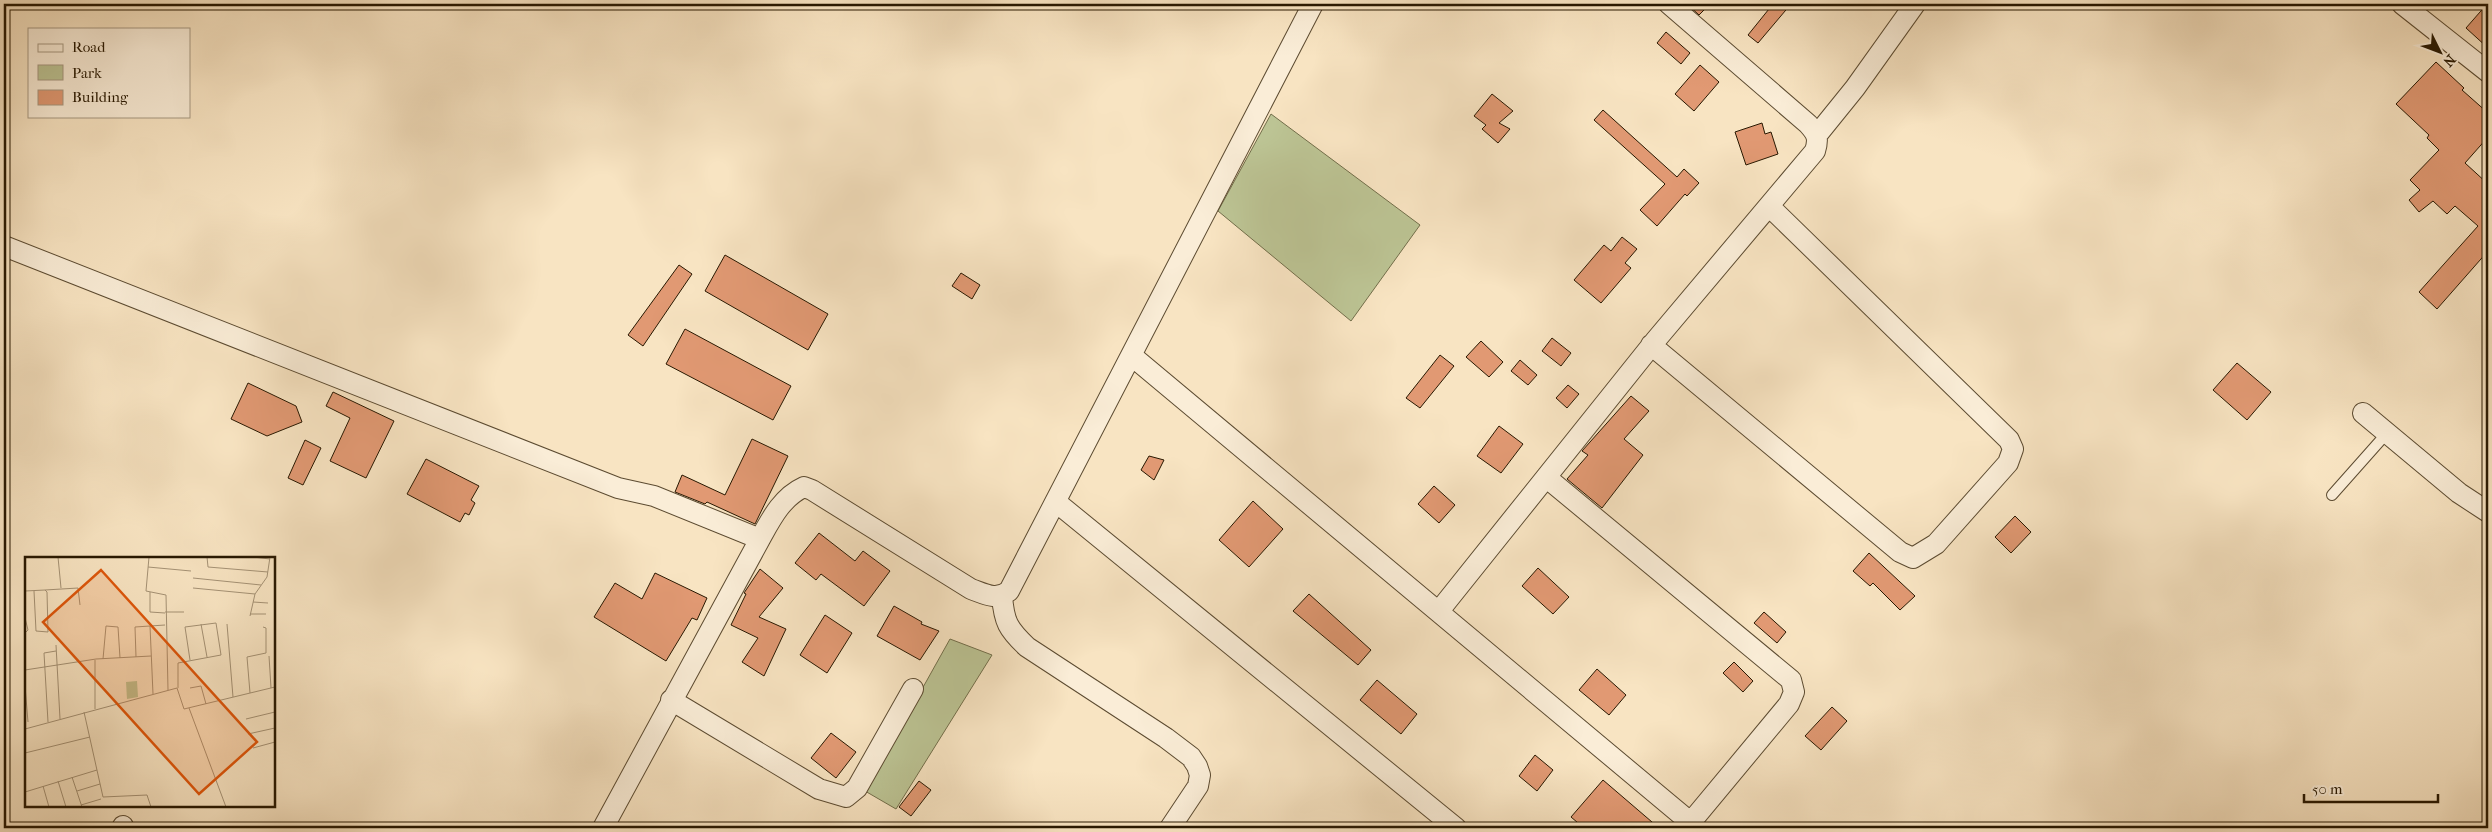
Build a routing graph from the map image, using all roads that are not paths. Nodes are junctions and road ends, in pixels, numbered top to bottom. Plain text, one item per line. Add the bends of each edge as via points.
1 (1313, 4) edge
2 (1669, 4) edge
3 (1915, 4) edge
4 (2402, 4) edge
5 (2488, 72) edge
6 (1817, 135) junction
7 (1769, 206) junction
8 (4, 246) edge
9 (1651, 345) junction
10 (1132, 356) junction
11 (2363, 412) dead end
12 (2387, 433) junction
13 (1547, 478) junction
14 (2332, 495) dead end
15 (1056, 502) junction
16 (2488, 512) edge
17 (760, 539) junction
18 (1002, 596) junction
19 (1439, 611) junction
20 (913, 689) dead end
21 (671, 700) junction
22 (1688, 825) edge
23 (603, 828) edge
24 (1170, 828) edge
25 (1456, 828) edge

1 - 10 street
2 - 6 street via 1798,113
3 - 6 street
4 - 5 street
6 - 7 street via 1814,151
7 - 9 street
7 - 9 street via 2009,440 2013,449 2008,463 1936,544 1913,558 1900,552
8 - 17 street via 618,488 654,496
9 - 13 street
10 - 15 street
10 - 19 street
11 - 12 street
12 - 14 lane
12 - 16 street via 2459,493
13 - 19 street
13 - 22 street via 1791,680 1794,692 1789,704
15 - 18 street via 1018,576
15 - 25 street
17 - 18 street via 774,514 792,493 804,487 824,496 971,589 992,597
17 - 21 street
18 - 24 street via 1004,619 1027,647 1166,738 1194,762 1200,775 1198,786
19 - 22 street
20 - 21 street via 857,788 846,797 819,789
21 - 23 street

